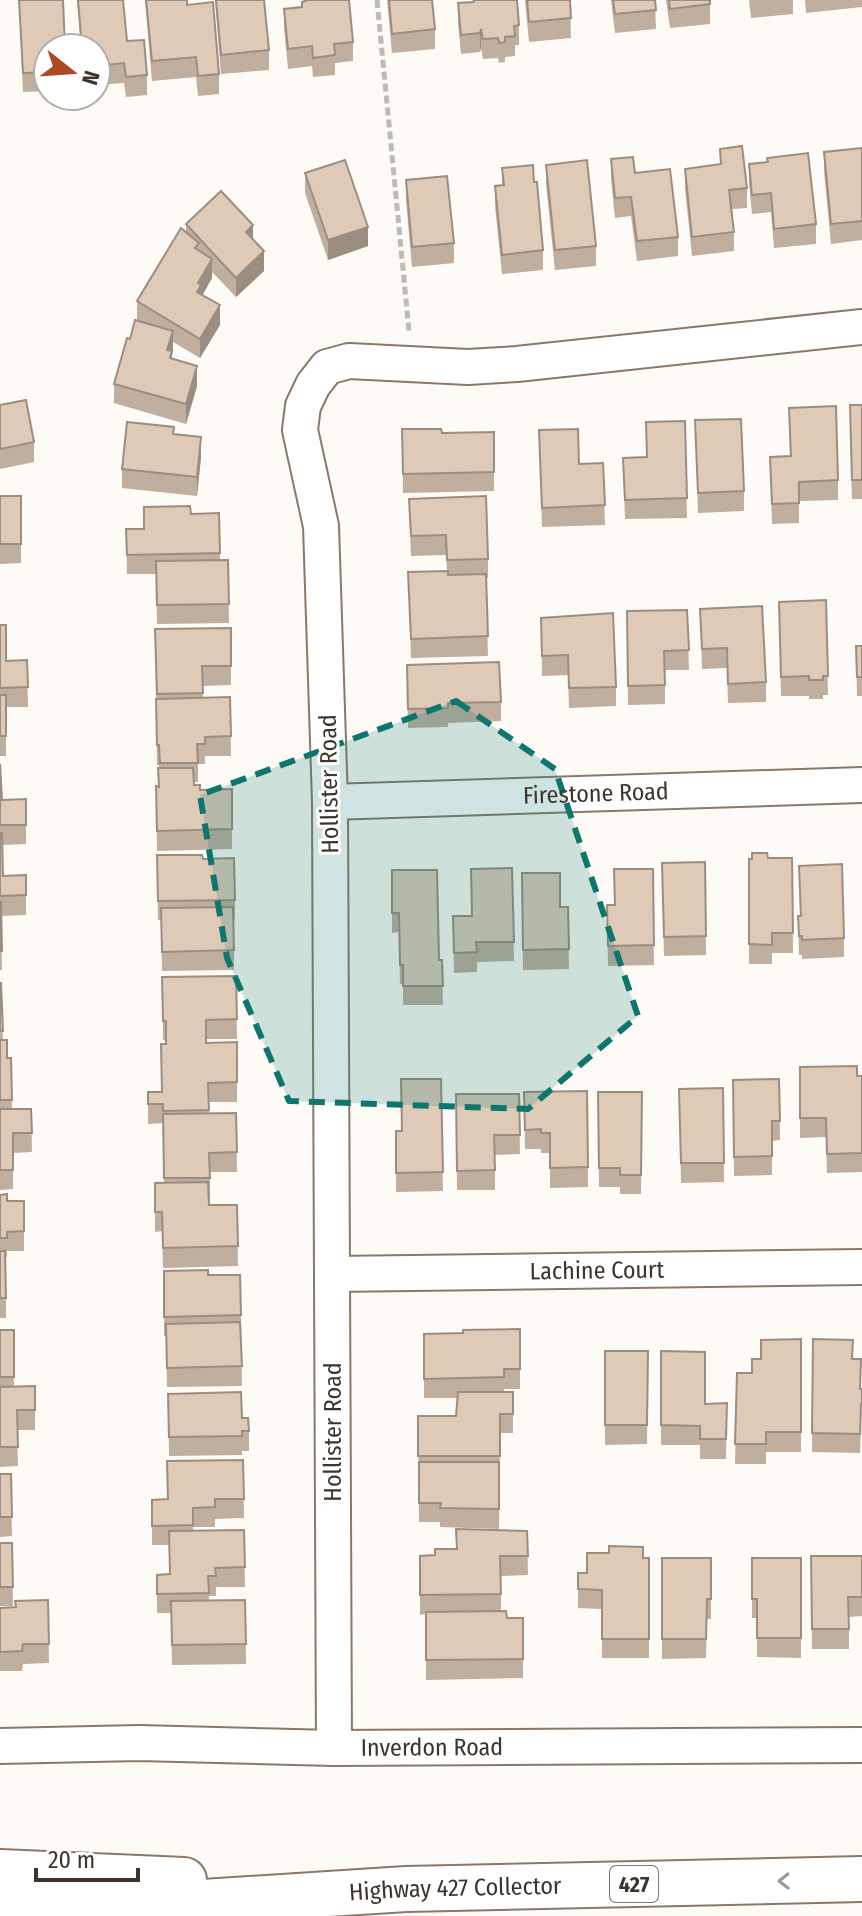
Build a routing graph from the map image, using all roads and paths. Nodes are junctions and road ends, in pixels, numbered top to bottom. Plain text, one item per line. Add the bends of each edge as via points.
1 (377, 0) edge
2 (862, 327) edge
3 (412, 364) junction
4 (862, 785) edge
5 (330, 802) junction
6 (862, 1267) edge
7 (333, 1274) junction
8 (862, 1745) edge
9 (0, 1746) edge
10 (334, 1748) junction
11 (0, 1872) edge
12 (862, 1879) edge
13 (406, 1889) junction
14 (0, 1915) edge

1 - 3 path
2 - 3 street, Hollister Road via 517,364
3 - 5 street, Hollister Road via 349,361 327,367 303,406 300,430 321,526
4 - 5 street, Firestone Road
5 - 7 street, Hollister Road
6 - 7 street, Lachine Court
7 - 10 street, Hollister Road
8 - 10 street, Inverdon Road
9 - 10 street, Inverdon Road
11 - 13 highway
12 -> 13 highway, Highway 427 Collector / 427
13 - 14 highway, Highway 427 Collector / 427

